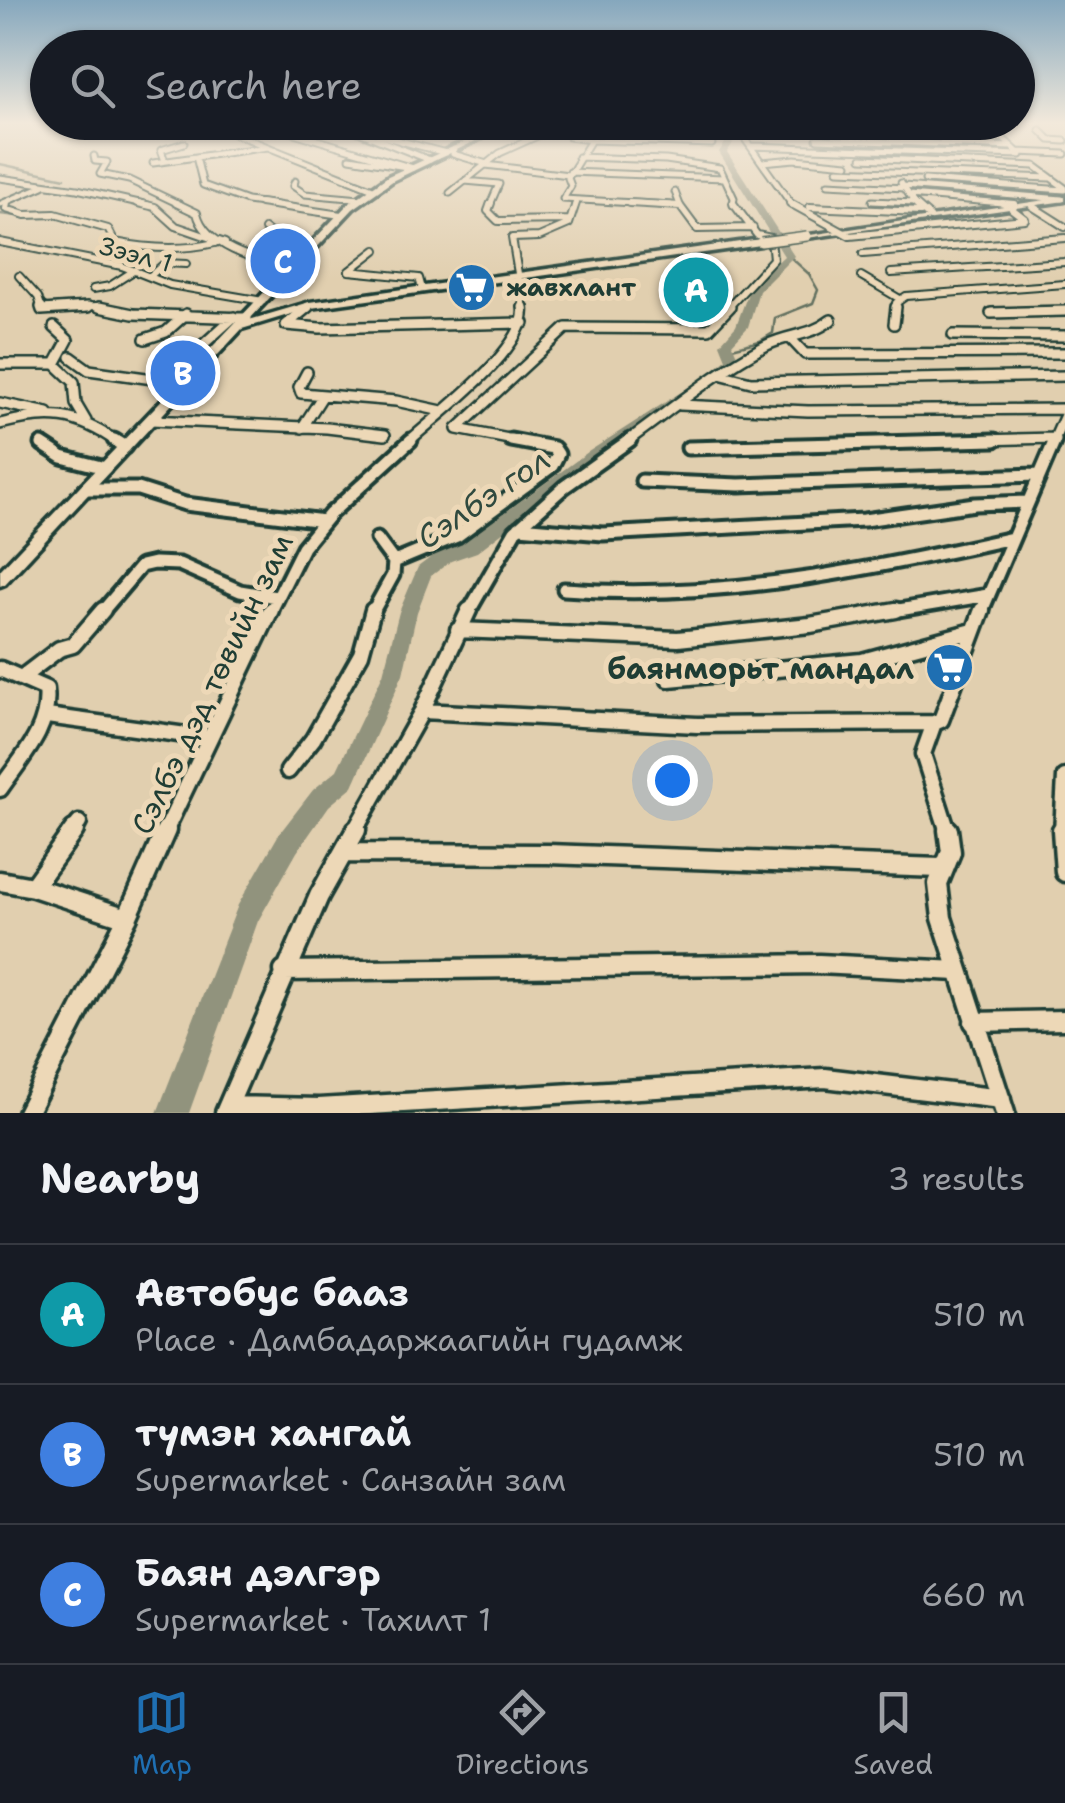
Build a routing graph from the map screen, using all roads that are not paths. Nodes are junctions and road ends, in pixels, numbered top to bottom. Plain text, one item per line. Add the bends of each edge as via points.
1 (38, 176) edge
2 (109, 176) edge
3 (201, 176) edge
4 (340, 176) edge
5 (397, 176) edge
6 (472, 176) edge
7 (570, 176) edge
8 (661, 176) edge
9 (772, 176) edge
10 (873, 176) edge
11 (888, 176) edge
12 (895, 176) edge
13 (922, 176) edge
14 (1047, 176) edge
15 (0, 178) edge
16 (724, 178) joint
17 (899, 178) junction
18 (1050, 178) junction
19 (295, 181) dead end
20 (466, 181) junction
21 (24, 182) junction
22 (828, 184) dead end
23 (42, 186) junction
24 (373, 189) junction
25 (674, 192) dead end
26 (450, 193) dead end
27 (1064, 194) edge
28 (142, 195) dead end
29 (361, 198) junction
30 (577, 200) junction
31 (872, 201) dead end
32 (914, 203) junction
33 (3, 206) edge
34 (154, 206) junction
35 (680, 206) junction
36 (1032, 206) junction
37 (1013, 207) junction
38 (810, 208) dead end
39 (920, 212) junction
40 (342, 215) junction
41 (930, 217) junction
42 (570, 220) junction
43 (1065, 227) edge
44 (752, 228) junction
45 (266, 229) dead end
46 (837, 231) junction
47 (1065, 238) edge
48 (0, 242) edge
49 (221, 243) junction
50 (376, 250) dead end
51 (862, 254) dead end
52 (1065, 262) edge
53 (186, 264) dead end
54 (294, 267) junction
55 (135, 270) junction
56 (891, 273) dead end
57 (19, 276) dead end
58 (150, 276) junction
59 (516, 276) junction
60 (861, 276) dead end
61 (1065, 284) edge
62 (93, 289) dead end
63 (422, 289) junction
64 (272, 291) junction
65 (900, 299) junction
66 (262, 301) junction
67 (310, 305) junction
68 (1065, 311) edge
69 (991, 312) dead end
70 (186, 314) junction
71 (831, 320) dead end
72 (240, 321) junction
73 (524, 323) junction
74 (894, 324) dead end
75 (54, 326) dead end
76 (953, 335) dead end
77 (1065, 336) edge
78 (790, 338) junction
79 (145, 339) dead end
80 (86, 352) dead end
81 (1065, 353) edge
82 (62, 359) junction
83 (0, 364) edge
84 (308, 372) dead end
85 (723, 375) junction
86 (1065, 376) edge
87 (323, 395) junction
88 (0, 403) edge
89 (680, 405) junction
90 (442, 411) junction
91 (1065, 412) edge
92 (151, 420) junction
93 (86, 421) junction
94 (0, 424) edge
95 (302, 428) junction
96 (385, 435) dead end
97 (1055, 438) junction
98 (42, 444) dead end
99 (125, 447) junction
100 (688, 448) dead end
101 (105, 468) junction
102 (1038, 475) junction
103 (642, 481) dead end
104 (86, 489) junction
105 (1027, 502) junction
106 (324, 520) junction
107 (519, 526) junction
108 (1012, 538) junction
109 (377, 539) dead end
110 (394, 562) junction
111 (0, 580) edge
112 (564, 590) dead end
113 (988, 595) junction
114 (276, 597) junction
115 (458, 630) junction
116 (973, 631) junction
117 (0, 669) edge
118 (21, 678) junction
119 (669, 679) dead end
120 (422, 711) junction
121 (47, 716) junction
122 (934, 724) junction
123 (208, 738) junction
124 (288, 771) dead end
125 (1065, 777) edge
126 (0, 789) edge
127 (79, 823) dead end
128 (344, 853) junction
129 (940, 868) junction
130 (1065, 872) edge
131 (0, 881) edge
132 (33, 888) junction
133 (127, 918) junction
134 (284, 971) junction
135 (958, 971) junction
136 (1065, 1020) edge
137 (974, 1022) junction
138 (1003, 1106) edge
139 (226, 1109) edge
140 (27, 1113) edge

1 - 21 street
2 - 49 street via 198,213
3 - 40 street via 203,185 247,201
4 - 24 street
5 - 24 main road
6 - 20 street
7 - 30 street via 562,200
8 - 16 street
9 - 46 street via 792,206
10 - 17 street
11 - 17 street
12 - 17 street
13 - 17 street
14 - 18 street
15 - 21 street
16 - 44 street via 733,206
17 - 18 street
17 - 22 street
17 - 27 street
17 - 32 street
17 - 37 street
18 - 27 street
19 - 29 street via 305,194
20 - 26 street
20 - 42 street via 499,184 488,212 498,221
21 - 23 street
23 - 33 street
23 - 34 street
24 - 29 main road
25 - 35 street
27 - 36 main road
28 - 34 street
29 - 40 main road
30 - 35 street
30 - 42 street
31 - 32 street
32 - 39 street
33 - 49 street via 108,229 115,242 143,248
34 - 49 street via 168,222
35 - 44 street via 697,230
36 - 37 main road
36 - 43 street
37 - 41 main road
37 - 46 street via 1024,219 854,236
38 - 39 street
39 - 41 street
40 - 54 main road
41 - 46 main road
42 - 59 street via 539,236 512,238
44 - 110 street via 771,238 773,260 708,329 566,328 464,421 458,431 554,448 558,458 457,536
45 - 54 street via 294,252
46 - 59 main road, bridge
47 - 51 street
48 - 55 street, Зээл 1
49 - 54 street via 259,264
50 - 63 street via 350,272 419,278
52 - 56 street
53 - 58 street via 165,263
54 - 64 main road
55 - 58 street, Зээл 1
55 - 62 street
57 - 70 street via 42,310 54,304
58 - 66 street, Зээл 1
59 - 63 main road
59 - 73 street
60 - 65 street
61 - 65 street
63 - 67 main road
64 - 66 main road
64 - 67 main road via 281,302
65 - 74 street
66 - 72 main road
67 - 72 main road
67 - 73 street via 286,326
68 - 69 street
70 - 72 street
70 - 79 street
71 - 78 street
72 - 82 street via 154,379 89,370
72 - 92 main road
73 - 90 street, Сэлбэ дэд төвийн зам via 506,352
75 - 82 street via 68,340
76 - 77 street
78 - 81 street via 805,354
78 - 85 street via 771,342
80 - 82 street
82 - 83 street
82 - 93 street
84 - 87 street via 300,390
85 - 86 street via 751,382
85 - 89 street
87 - 90 street
87 - 95 street
88 - 93 street
89 - 91 street
89 - 107 street
90 - 106 street, Сэлбэ дэд төвийн зам
91 - 97 street
92 - 95 street
92 - 99 main road
93 - 94 street via 40,417
93 - 99 street
95 - 96 street
97 - 100 street
97 - 102 street
98 - 101 street via 62,457
99 - 101 main road
101 - 104 main road
102 - 103 street via 740,485
102 - 105 street
104 - 106 street via 138,490 185,504
104 - 111 main road
105 - 107 street via 864,520 603,534
105 - 108 street
106 - 114 street, Сэлбэ дэд төвийн зам
107 - 115 street
108 - 112 street via 769,582 657,593
108 - 113 street
109 - 110 street
110 - 124 street via 361,654
113 - 115 street via 678,639
113 - 116 street
114 - 118 street via 157,561 142,566 73,646
114 - 123 street, Сэлбэ дэд төвийн зам
115 - 120 street
116 - 119 street via 937,646 844,663
116 - 122 street
117 - 118 street
118 - 121 street via 46,689
120 - 122 street via 697,725
120 - 128 street
121 - 123 street
121 - 126 street
122 - 129 street via 923,754 946,818 951,852
123 - 133 street, Сэлбэ дэд төвийн зам
125 - 130 street
127 - 132 street
128 - 129 street
128 - 134 street
129 - 135 street via 935,887
131 - 132 street
132 - 133 street
133 - 140 street, Сэлбэ дэд төвийн зам
134 - 135 street via 819,964
134 - 139 street
135 - 137 street
136 - 137 street
137 - 138 street
138 - 139 street via 825,1078

